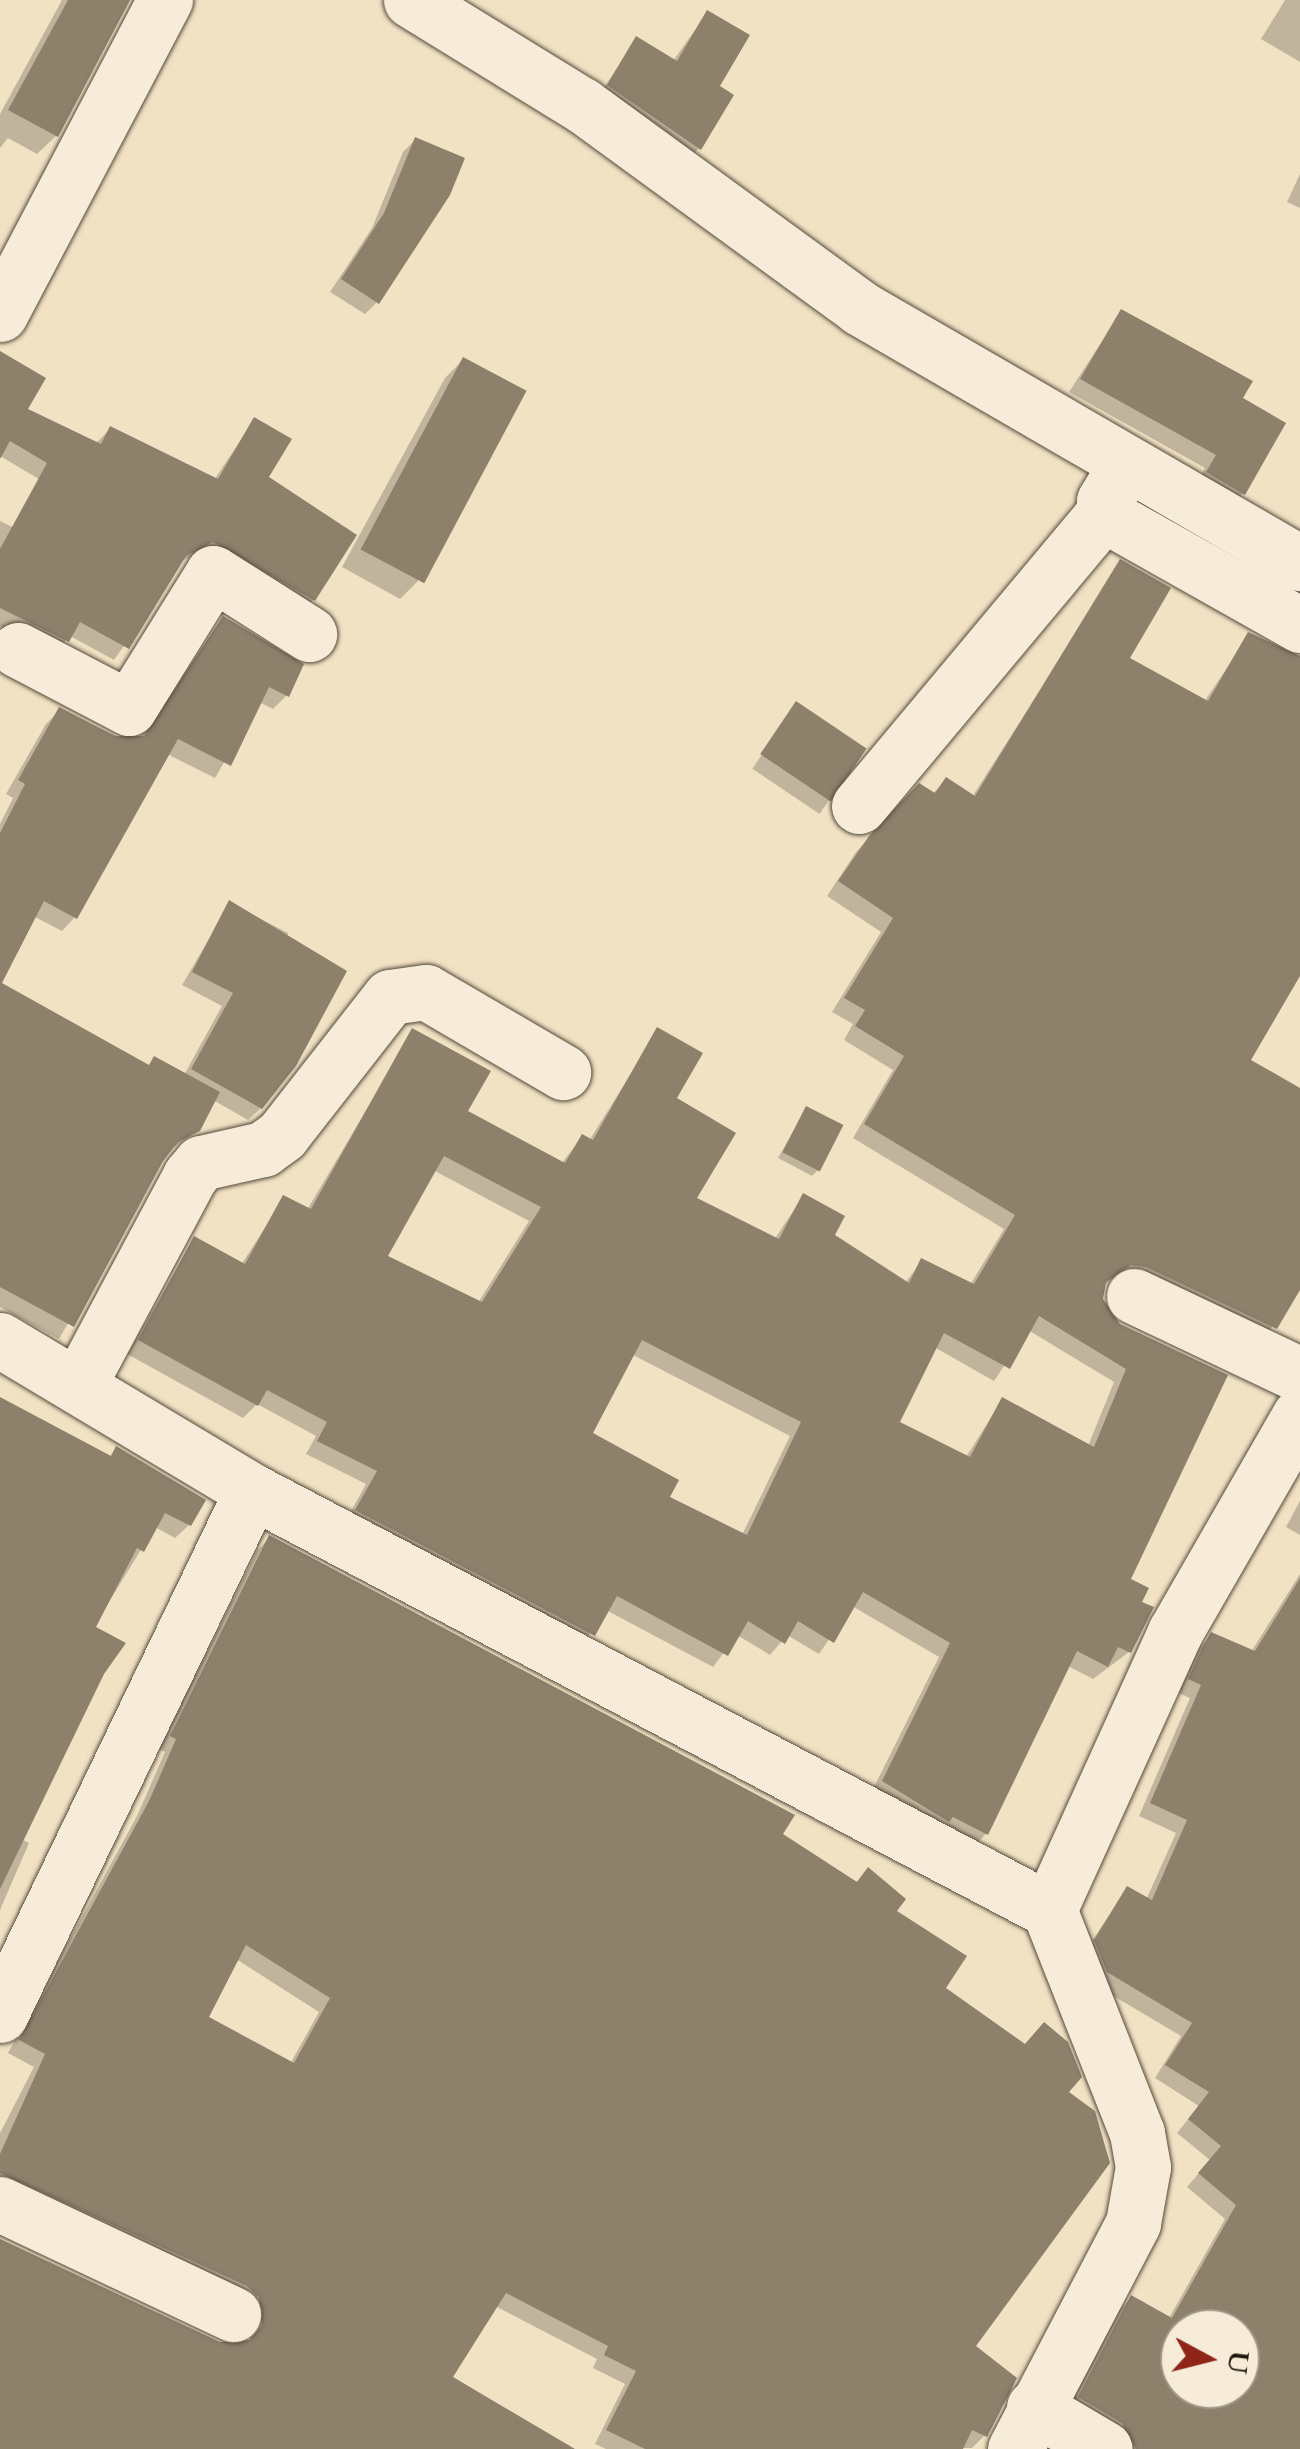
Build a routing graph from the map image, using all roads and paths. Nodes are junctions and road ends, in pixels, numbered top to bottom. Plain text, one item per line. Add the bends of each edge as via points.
1 (164, 0) edge
2 (411, 0) edge
3 (0, 314) edge
4 (1114, 488) junction
5 (1202, 539) junction
6 (1300, 562) edge
7 (1300, 625) edge
8 (309, 634) dead end
9 (6, 658) edge
10 (859, 806) dead end
11 (563, 1072) dead end
12 (1134, 1296) dead end
13 (0, 1340) edge
14 (1300, 1375) edge
15 (78, 1386) junction
16 (1300, 1415) edge
17 (252, 1491) junction
18 (1049, 1910) junction
19 (0, 2015) edge
20 (0, 2204) edge
21 (233, 2314) dead end
22 (1025, 2428) edge
23 (1105, 2449) edge

1 - 3 street
2 - 4 street via 582,104
4 - 5 street
4 - 10 street
5 - 6 street
5 - 7 street
8 - 9 street via 213,573 129,708
11 - 15 street via 426,992 404,990 390,998 282,1136 263,1148 202,1163 190,1176
12 - 14 street
13 - 15 street
15 - 17 street
16 - 18 street via 1175,1632
17 - 18 street
17 - 19 street
18 - 22 street via 1138,2133 1144,2167 1133,2223
20 - 21 street
22 - 23 street

